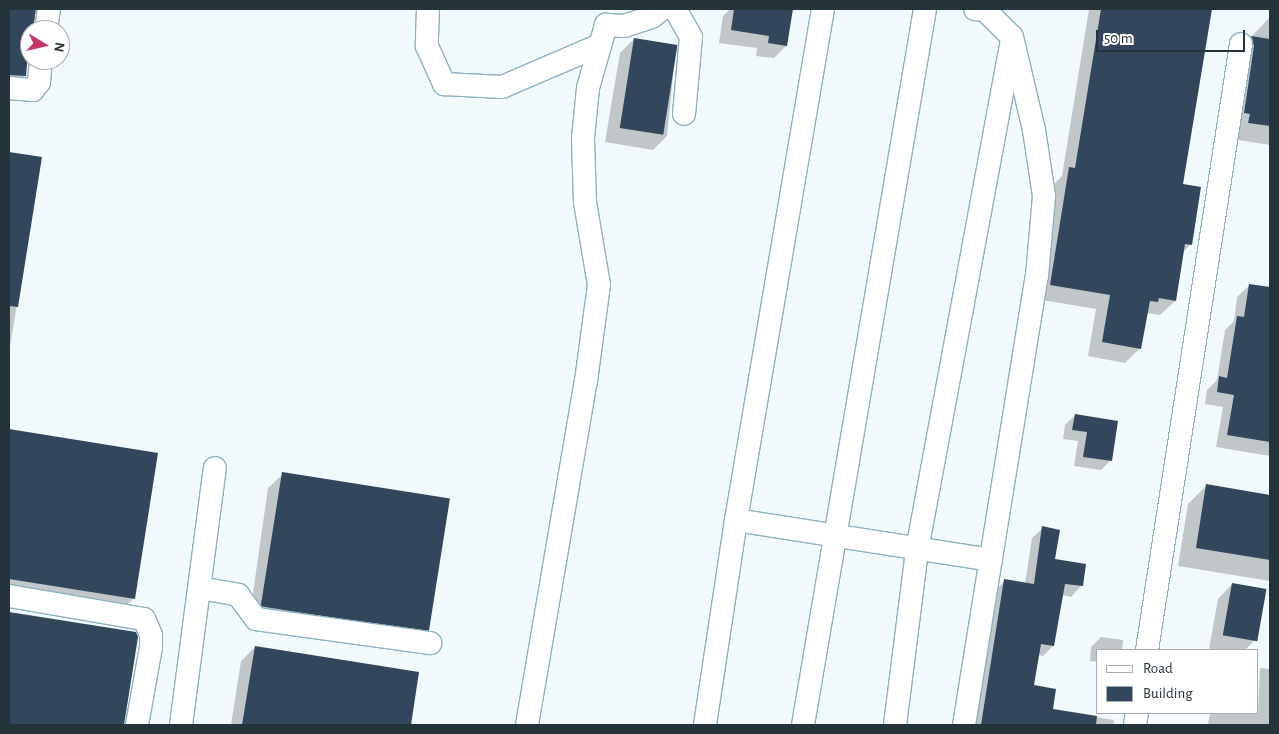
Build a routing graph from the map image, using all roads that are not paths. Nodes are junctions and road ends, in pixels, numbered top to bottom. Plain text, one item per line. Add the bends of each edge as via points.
1 (428, 9) edge
2 (662, 9) edge
3 (675, 9) edge
4 (823, 9) edge
5 (925, 9) edge
6 (975, 9) edge
7 (605, 26) edge
8 (1012, 37) junction
9 (1241, 44) dead end
10 (40, 70) edge
11 (9, 88) edge
12 (684, 114) dead end
13 (215, 468) dead end
14 (736, 520) junction
15 (834, 535) junction
16 (917, 550) junction
17 (990, 560) junction
18 (200, 588) junction
19 (9, 596) edge
20 (430, 643) dead end
21 (1147, 649) edge
22 (137, 725) edge
23 (181, 725) edge
24 (527, 725) edge
25 (704, 725) edge
26 (803, 725) edge
27 (895, 725) edge
28 (964, 725) edge

1 - 7 street via 427,46 444,84 502,87
2 - 7 street via 652,17 624,26
3 - 12 street via 691,37
4 - 14 street
5 - 15 street
6 - 8 street via 985,10
7 - 24 street via 588,88 583,138 585,202 599,285 586,381
8 - 16 street
8 - 17 street via 1034,130 1044,196 1037,276
9 - 21 street
10 - 11 street via 33,90
13 - 18 street
14 - 15 street
14 - 25 street
15 - 16 street
15 - 26 street
16 - 17 street
16 - 27 street
17 - 28 street
18 - 20 street via 238,595 256,620
18 - 23 street
19 - 22 street via 144,619 151,636 151,647

